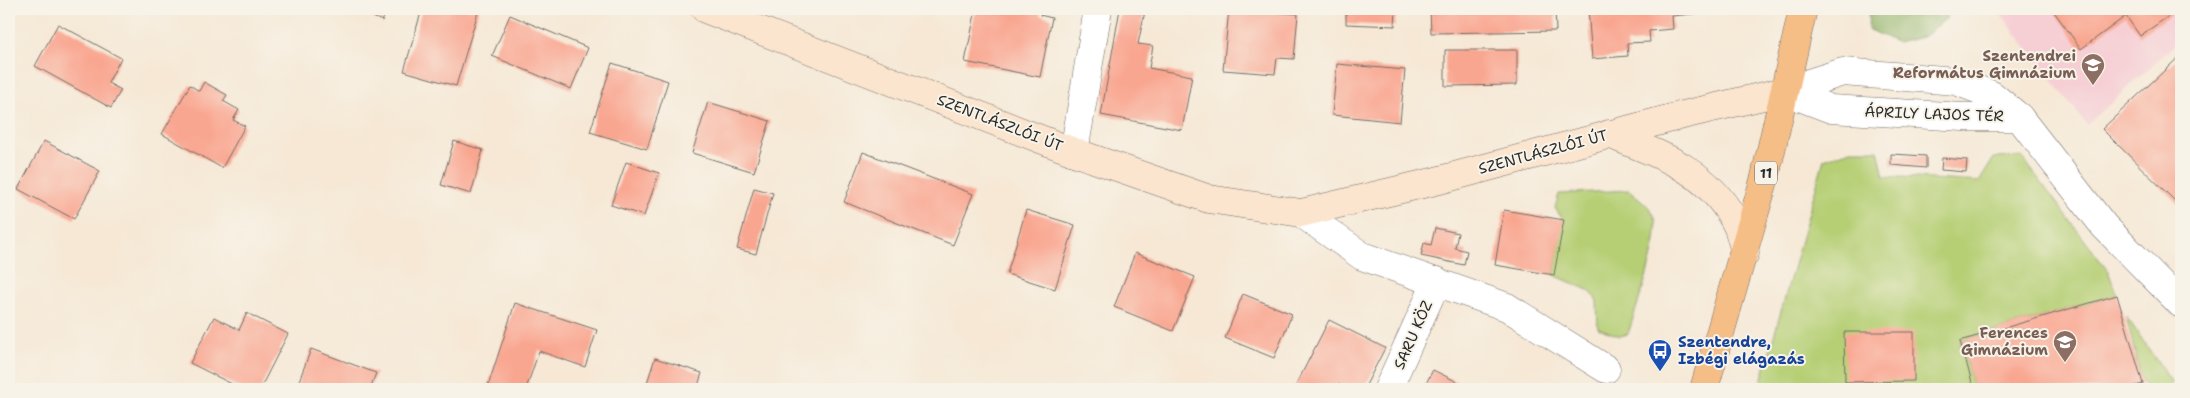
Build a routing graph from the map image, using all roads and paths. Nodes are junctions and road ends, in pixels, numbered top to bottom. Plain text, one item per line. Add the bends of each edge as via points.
1 (705, 9) edge
2 (1098, 9) edge
3 (1803, 9) edge
4 (1784, 91) junction
5 (2022, 121) junction
6 (1609, 134) junction
7 (1074, 152) junction
8 (1301, 213) junction
9 (1745, 253) junction
10 (1437, 281) junction
11 (2181, 304) edge
12 (1606, 369) dead end
13 (1388, 389) edge
14 (1704, 389) edge

1 - 7 main road, SZENTLÁSZLÓI ÚT
2 - 7 street
3 - 4 main road, 11
4 - 5 street, ÁPRILY LAJOS TÉR via 1830,109
4 - 5 street, ÁPRILY LAJOS TÉR via 1842,72 1956,81 1992,95
4 - 6 main road, SZENTLÁSZLÓI ÚT
4 - 9 main road, 11 via 1766,177
5 - 11 street, ÁPRILY LAJOS TÉR via 2104,226
6 - 8 main road, SZENTLÁSZLÓI ÚT
6 - 9 main road via 1675,161 1709,185 1735,221
7 - 8 main road, SZENTLÁSZLÓI ÚT via 1209,199
8 - 10 street, SZENTLÁSZLÓI ÚT via 1362,256
9 - 14 main road, 11
10 - 12 street, SZENTLÁSZLÓI ÚT via 1506,307
10 - 13 street, SARU KÖZ

